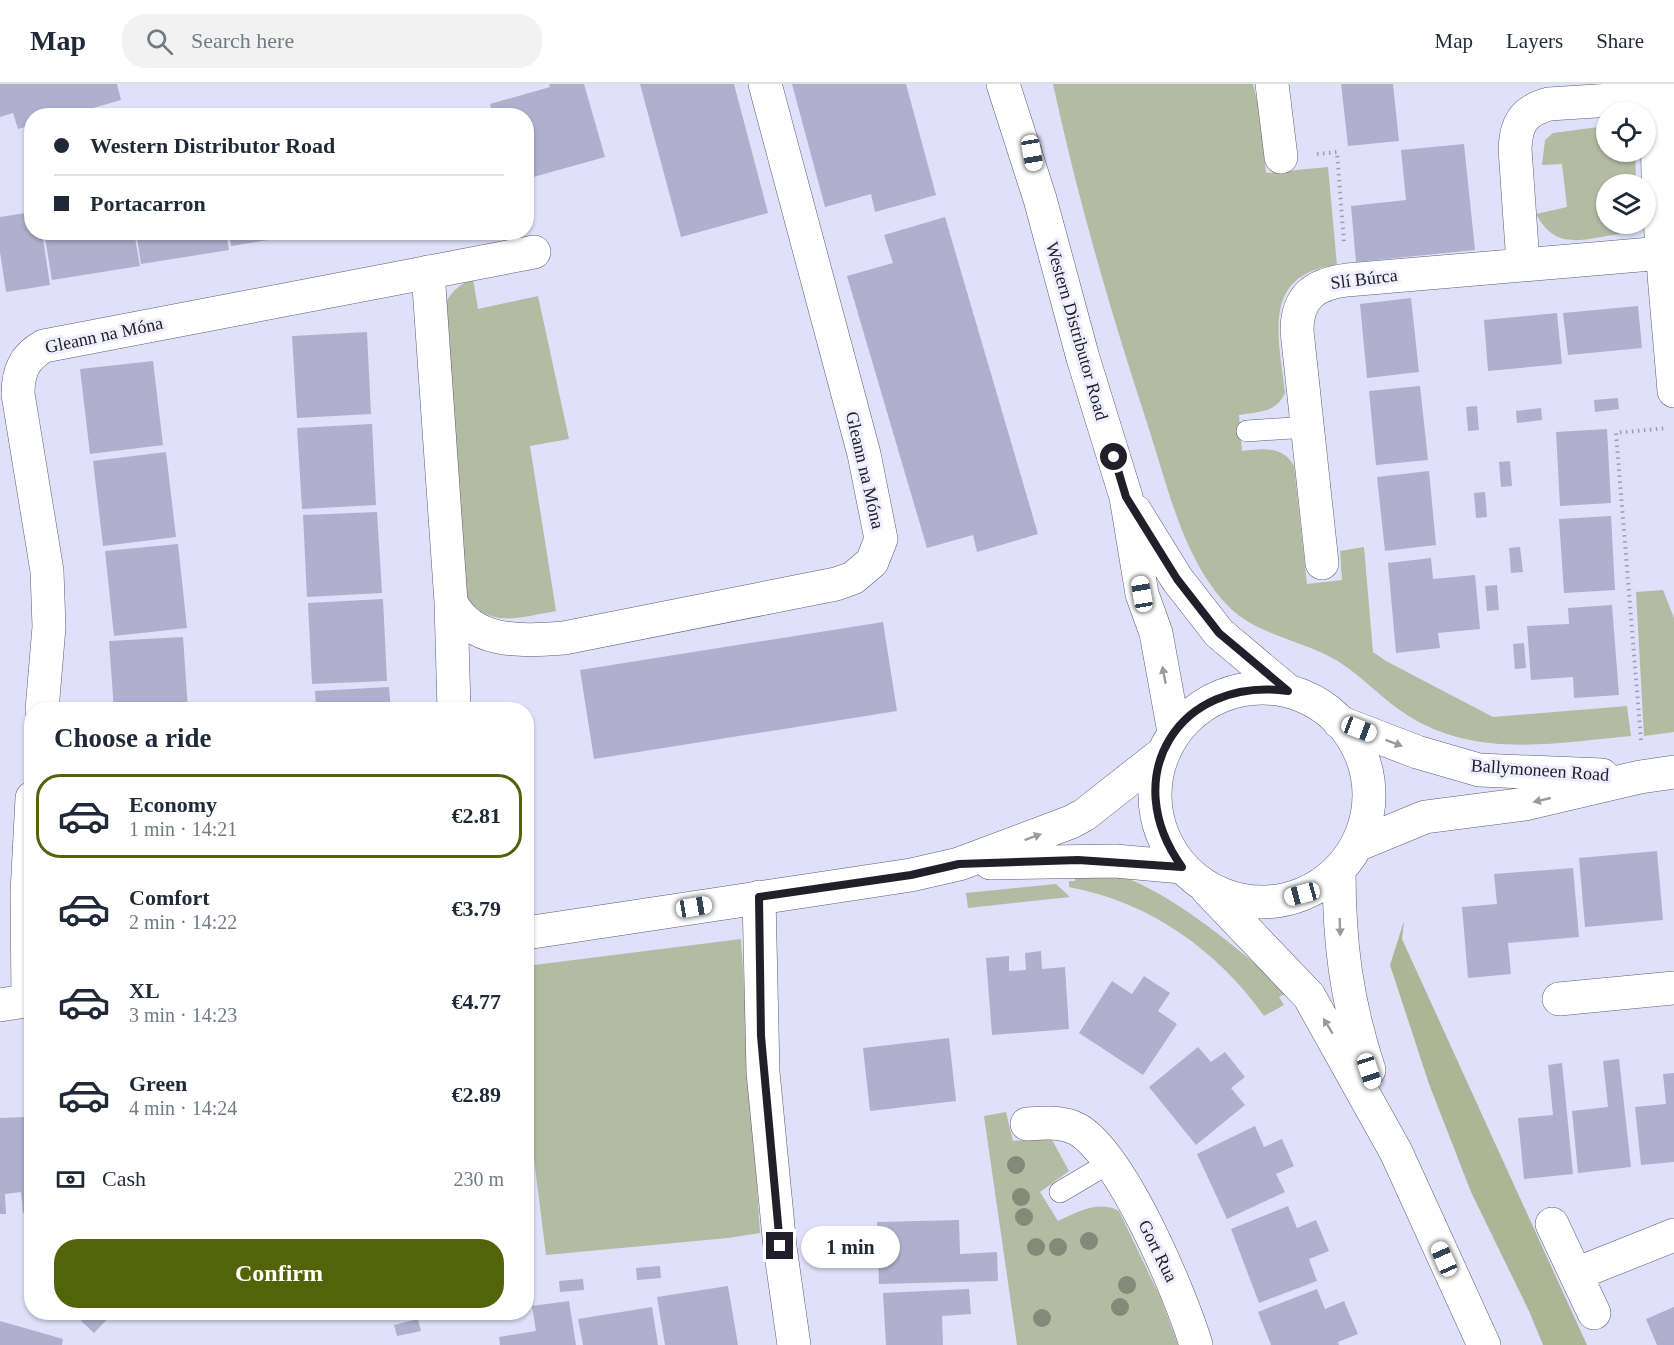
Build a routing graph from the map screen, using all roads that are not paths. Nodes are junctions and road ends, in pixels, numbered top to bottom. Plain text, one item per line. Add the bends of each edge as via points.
1 (765, 84) edge
2 (1003, 84) edge
3 (1021, 84) edge
4 (1272, 84) edge
5 (1658, 90) edge
6 (1281, 157) road end
7 (1040, 199) junction
8 (534, 252) dead end
9 (1663, 253) junction
10 (1523, 263) junction
11 (428, 272) junction
12 (1674, 391) edge
13 (1307, 427) junction
14 (1247, 431) dead end
15 (1126, 497) junction
16 (1322, 563) dead end
17 (451, 602) junction
18 (1288, 691) junction
19 (43, 702) edge
20 (454, 702) edge
21 (1340, 722) junction
22 (1169, 742) junction
23 (1674, 772) edge
24 (1640, 777) junction
25 (1348, 857) junction
26 (959, 864) junction
27 (1193, 876) junction
28 (759, 897) junction
29 (534, 932) edge
30 (24, 940) edge
31 (1674, 988) edge
32 (1559, 999) dead end
33 (20, 1002) edge
34 (1027, 1124) dead end
35 (1396, 1152) junction
36 (1109, 1163) junction
37 (1060, 1192) dead end
38 (1552, 1224) dead end
39 (1674, 1236) edge
40 (1576, 1274) junction
41 (1594, 1313) dead end
42 (794, 1345) edge
43 (1196, 1345) edge
44 (1484, 1345) edge

1 - 17 street, Gleann na Móna via 864,454 881,539 872,562 853,578 836,584 564,638 527,640 487,634 458,617
2 - 7 street, Western Distributor Road
3 - 7 street, Western Distributor Road
4 - 6 street
5 - 9 street
5 - 10 street via 1549,104 1521,118 1515,149
7 - 15 street, Western Distributor Road
8 - 11 street, Gleann na Móna
9 - 10 street, Slí Búrca
9 - 12 street
10 - 13 street, Slí Búrca via 1328,282 1315,290 1299,309 1297,331
11 - 17 street
11 - 19 street, Gleann na Móna via 44,346 33,352 22,365 18,394 47,571 49,627
13 - 14 lane
13 - 16 street, Slí Búrca
15 - 18 street, Western Distributor Road via 1177,579 1219,633
22 -> 15 street, Western Distributor Road via 1156,633 1142,594
17 - 20 street
18 - 21 street via 1320,705
18 - 22 street via 1264,687 1228,693 1202,705
21 -> 24 street, Ballymoneen Road via 1479,771
21 - 25 street via 1356,742 1366,772 1368,809
26 -> 22 street via 1084,815
22 - 27 street via 1154,790 1157,816 1170,850
23 - 24 street, Ballymoneen Road
24 -> 25 street, Ballymoneen Road via 1526,804 1425,817
25 - 27 street via 1322,884 1274,902 1249,902 1221,894
25 -> 35 street via 1339,931 1345,981 1356,1030
26 - 27 street via 1078,860
26 - 28 street via 911,875
35 -> 27 street via 1309,996
28 - 29 street
28 - 42 street via 763,1072
30 - 33 street
31 - 32 street
34 - 36 street, Gort Rua via 1048,1122 1077,1129
35 - 44 street
36 - 37 lane
36 - 43 street, Gort Rua via 1155,1242
38 - 40 street
39 - 40 street
40 - 41 street

